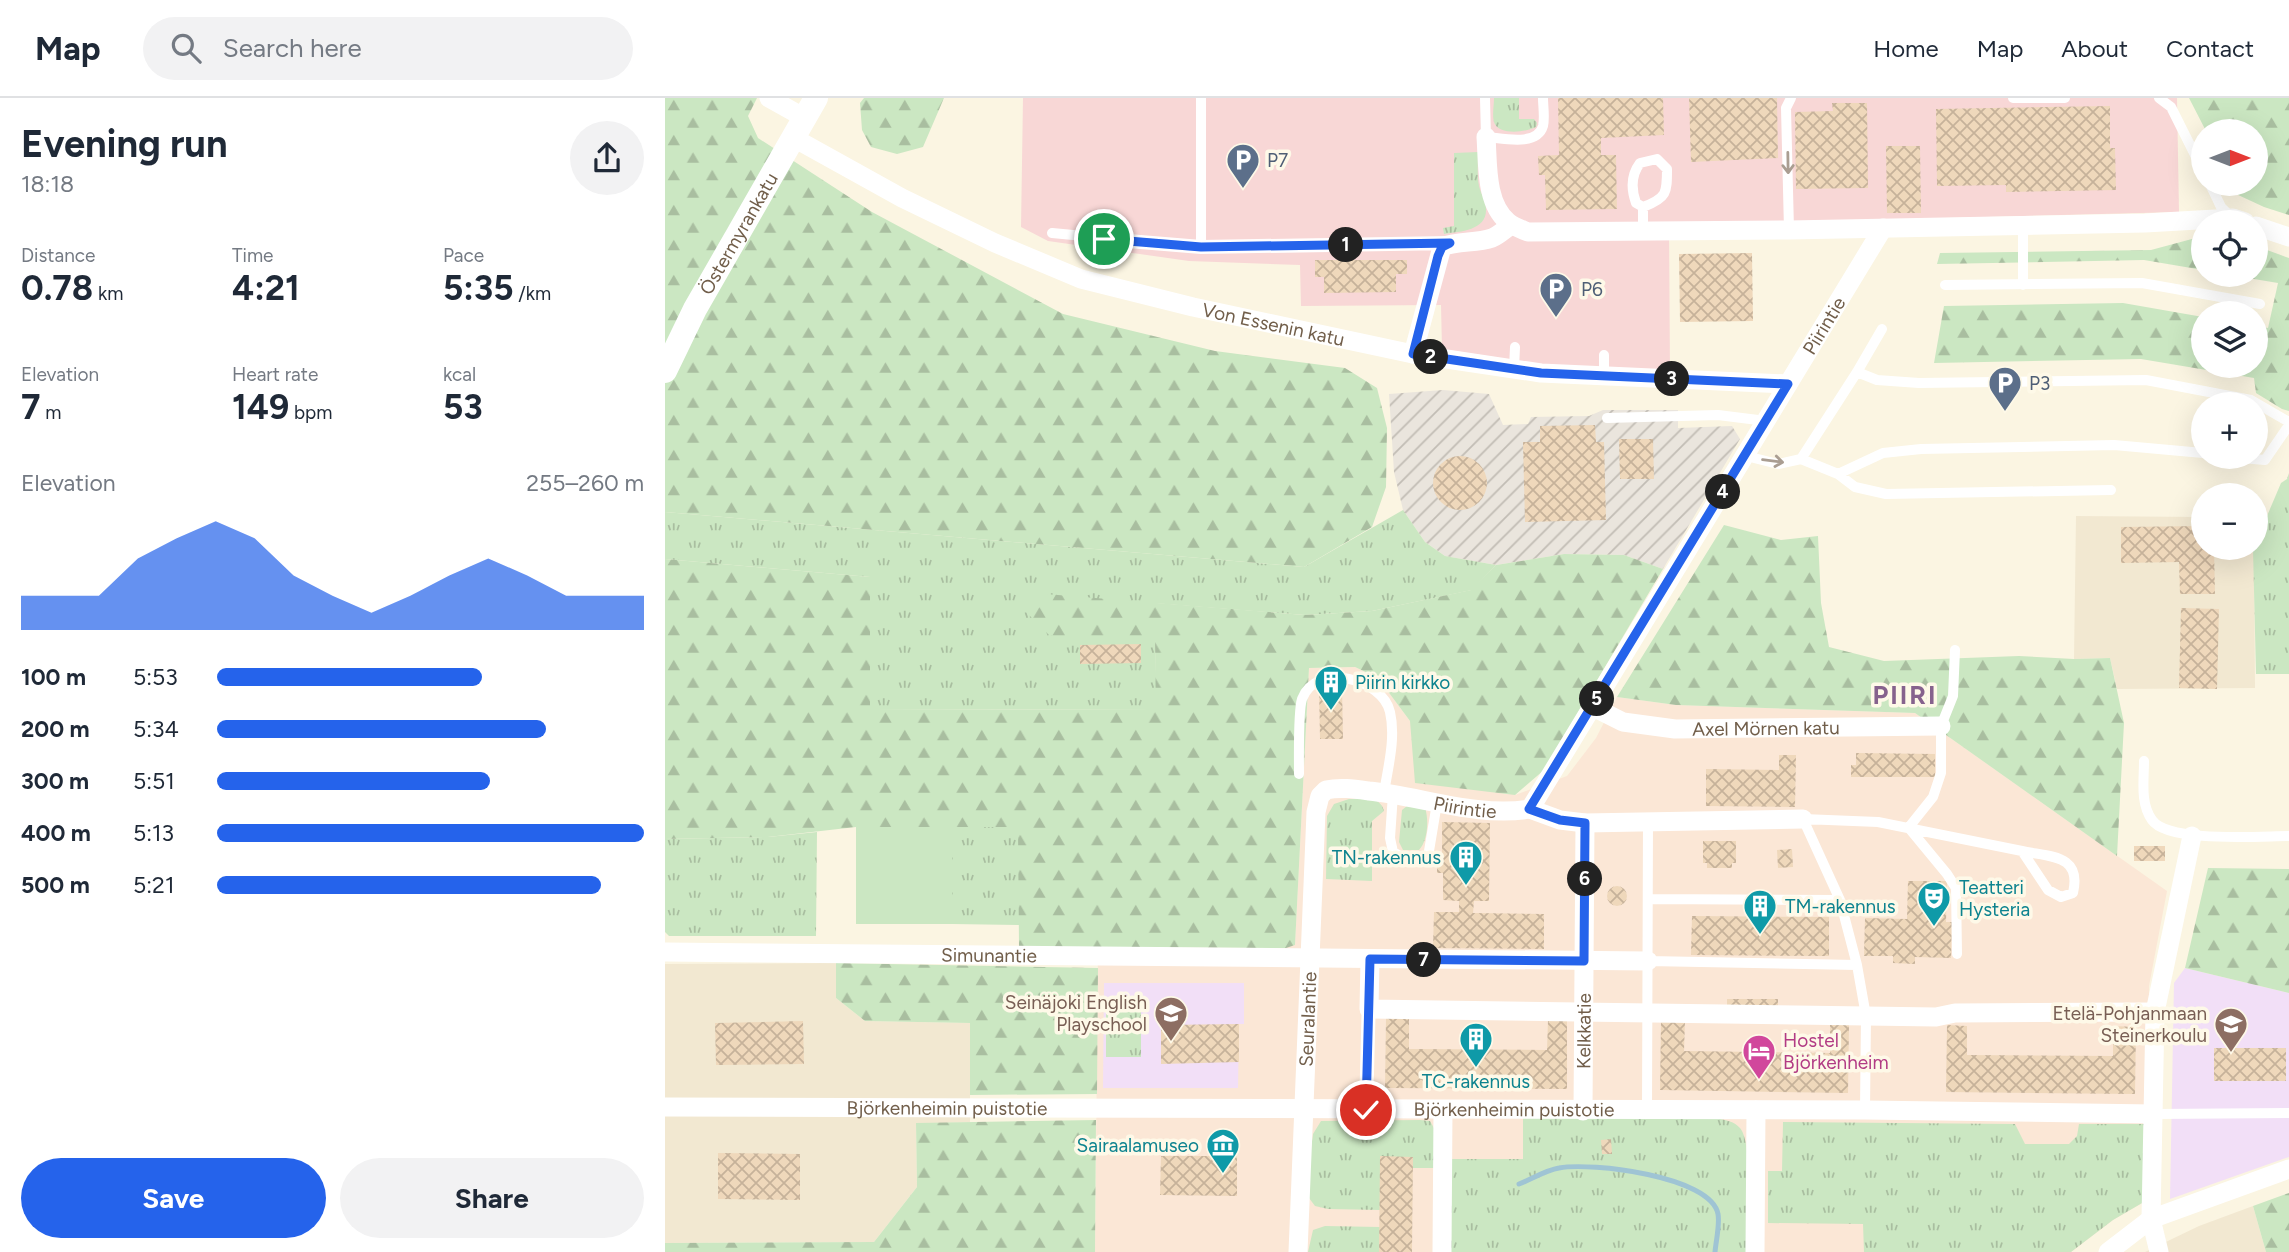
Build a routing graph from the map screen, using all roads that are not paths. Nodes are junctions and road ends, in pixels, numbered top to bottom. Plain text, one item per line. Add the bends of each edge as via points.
1 (769, 98) edge
2 (1201, 98) edge
3 (1486, 98) edge
4 (1543, 98) edge
5 (1791, 98) edge
6 (2013, 98) edge
7 (2065, 98) edge
8 (2159, 98) edge
9 (804, 117) edge
10 (1486, 137) junction
11 (2191, 147) edge
12 (1643, 207) junction
13 (2191, 222) edge
14 (1511, 225) junction
15 (2023, 225) junction
16 (1883, 228) junction
17 (1789, 230) junction
18 (2268, 230) edge
19 (1643, 232) junction
20 (1052, 233) dead end
21 (2289, 237) edge
22 (1450, 243) junction
23 (1201, 247) junction
24 (1945, 285) dead end
25 (2023, 285) junction
26 (2243, 301) edge
27 (1882, 329) dead end
28 (1515, 347) dead end
29 (1413, 354) junction
30 (1604, 355) dead end
31 (1514, 369) junction
32 (665, 371) edge
33 (1857, 372) junction
34 (1604, 376) junction
35 (1788, 384) junction
36 (1607, 418) dead end
37 (1766, 421) junction
38 (2289, 424) edge
39 (2191, 452) edge
40 (1746, 453) junction
41 (2268, 456) edge
42 (1801, 459) junction
43 (1838, 474) junction
44 (2111, 490) dead end
45 (1955, 650) dead end
46 (1593, 707) junction
47 (1941, 726) junction
48 (2144, 761) dead end
49 (1299, 774) dead end
50 (1326, 790) joint
51 (1388, 793) junction
52 (1437, 803) junction
53 (1529, 809) junction
54 (1803, 819) junction
55 (1649, 821) junction
56 (1585, 823) junction
57 (1909, 827) junction
58 (2192, 836) junction
59 (2289, 836) edge
60 (2022, 851) junction
61 (1648, 899) junction
62 (1840, 900) junction
63 (665, 952) edge
64 (1957, 954) dead end
65 (1311, 959) junction
66 (1370, 959) junction
67 (1584, 961) junction
68 (1648, 961) junction
69 (1857, 965) junction
70 (1369, 1009) junction
71 (1584, 1012) junction
72 (2155, 1012) junction
73 (1647, 1013) junction
74 (1866, 1016) junction
75 (665, 1107) edge
76 (1305, 1110) junction
77 (1366, 1110) junction
78 (1443, 1110) junction
79 (1647, 1110) junction
80 (1756, 1110) junction
81 (1865, 1110) junction
82 (1583, 1111) junction
83 (2154, 1114) junction
84 (2289, 1114) edge
85 (2289, 1169) edge
86 (2151, 1219) junction
87 (1298, 1252) edge
88 (1442, 1252) edge
89 (1755, 1252) edge
90 (2108, 1252) edge
91 (2159, 1252) edge

1 - 9 street, Von Essenin katu
2 - 23 lane
3 - 10 lane
4 - 10 lane via 1543,127 1538,135 1529,139
5 -> 17 lane via 1786,108
6 - 7 lane
8 - 11 lane via 2171,107
9 - 29 street, Von Essenin katu via 902,198 1081,279
9 - 32 street, Östermyrankatu
10 - 14 street via 1490,186
12 - 12 lane via 1662,198 1667,190 1667,169 1657,159 1640,163 1634,172 1633,194
12 - 19 lane
13 - 15 street
14 - 19 street via 1536,233
14 - 22 street via 1496,237
15 - 16 street
15 - 25 lane
16 - 17 street
16 - 35 street, Piirintie
17 - 19 street
18 - 21 street
20 - 23 lane
22 - 23 lane
22 - 29 street via 1438,256
24 - 25 lane
25 - 26 lane via 2142,283
27 - 33 lane
28 - 31 lane
29 - 31 street, Von Essenin katu
30 - 34 lane
31 - 34 street, Von Essenin katu
33 - 38 lane via 1877,380 1919,383 2146,380 2251,400
33 - 42 lane
34 - 35 street, Von Essenin katu
35 - 37 street, Piirintie
36 - 37 lane via 1718,415
37 - 40 street, Piirintie
38 - 41 lane
39 - 43 lane via 2114,445 1921,449 1883,453
40 -> 42 lane via 1778,464
40 - 46 street, Piirintie
42 - 43 lane
43 - 44 lane via 1854,486 1886,494
45 - 47 lane via 1953,696
46 - 47 street, Axel Mörnen katu via 1623,722 1675,729
46 - 53 street, Piirintie
47 - 57 lane via 1941,773 1933,797
48 - 58 lane via 2144,804 2153,822 2170,832
49 - 51 lane via 1301,700 1312,683 1323,678 1351,678 1373,688 1390,709
50 - 51 street, Piirintie
50 - 65 street, Seuralantie via 1316,812
51 - 52 street, Piirintie
51 - 52 lane via 1393,852 1403,858 1428,856
52 - 53 street, Piirintie
53 - 56 street
54 - 55 street
54 - 57 lane
54 - 62 lane
55 - 56 street
55 - 61 lane
56 - 67 street, Kelkkatie
57 - 60 lane
57 - 64 lane via 1956,888
58 - 59 lane
58 - 72 street
60 - 60 lane via 2048,890 2061,897 2073,893 2077,878 2071,865
61 - 62 lane
61 - 68 lane
62 - 69 lane
63 - 65 street, Simunantie
65 - 66 street, Simunantie
65 - 76 street, Seuralantie
66 - 67 street, Simunantie
66 - 70 street
67 - 68 street, Simunantie
67 - 71 street, Kelkkatie
68 - 69 lane
68 - 73 lane
69 - 74 lane
70 - 71 street
70 - 77 lane
71 - 73 street
71 - 82 street, Kelkkatie
72 - 74 street
72 - 83 street
73 - 74 street
73 - 79 lane
74 - 81 lane
75 - 76 street, Björkenheimin puistotie
76 - 77 street, Björkenheimin puistotie
76 - 87 street, Seuralantie
77 - 78 street, Björkenheimin puistotie
78 - 82 street, Björkenheimin puistotie
78 - 88 street
79 - 80 street, Björkenheimin puistotie
79 - 82 street, Björkenheimin puistotie
80 - 81 street, Björkenheimin puistotie
80 - 89 street
81 - 83 street, Björkenheimin puistotie
83 - 84 lane
83 - 86 street
85 - 86 street
86 - 90 street
86 - 91 street

